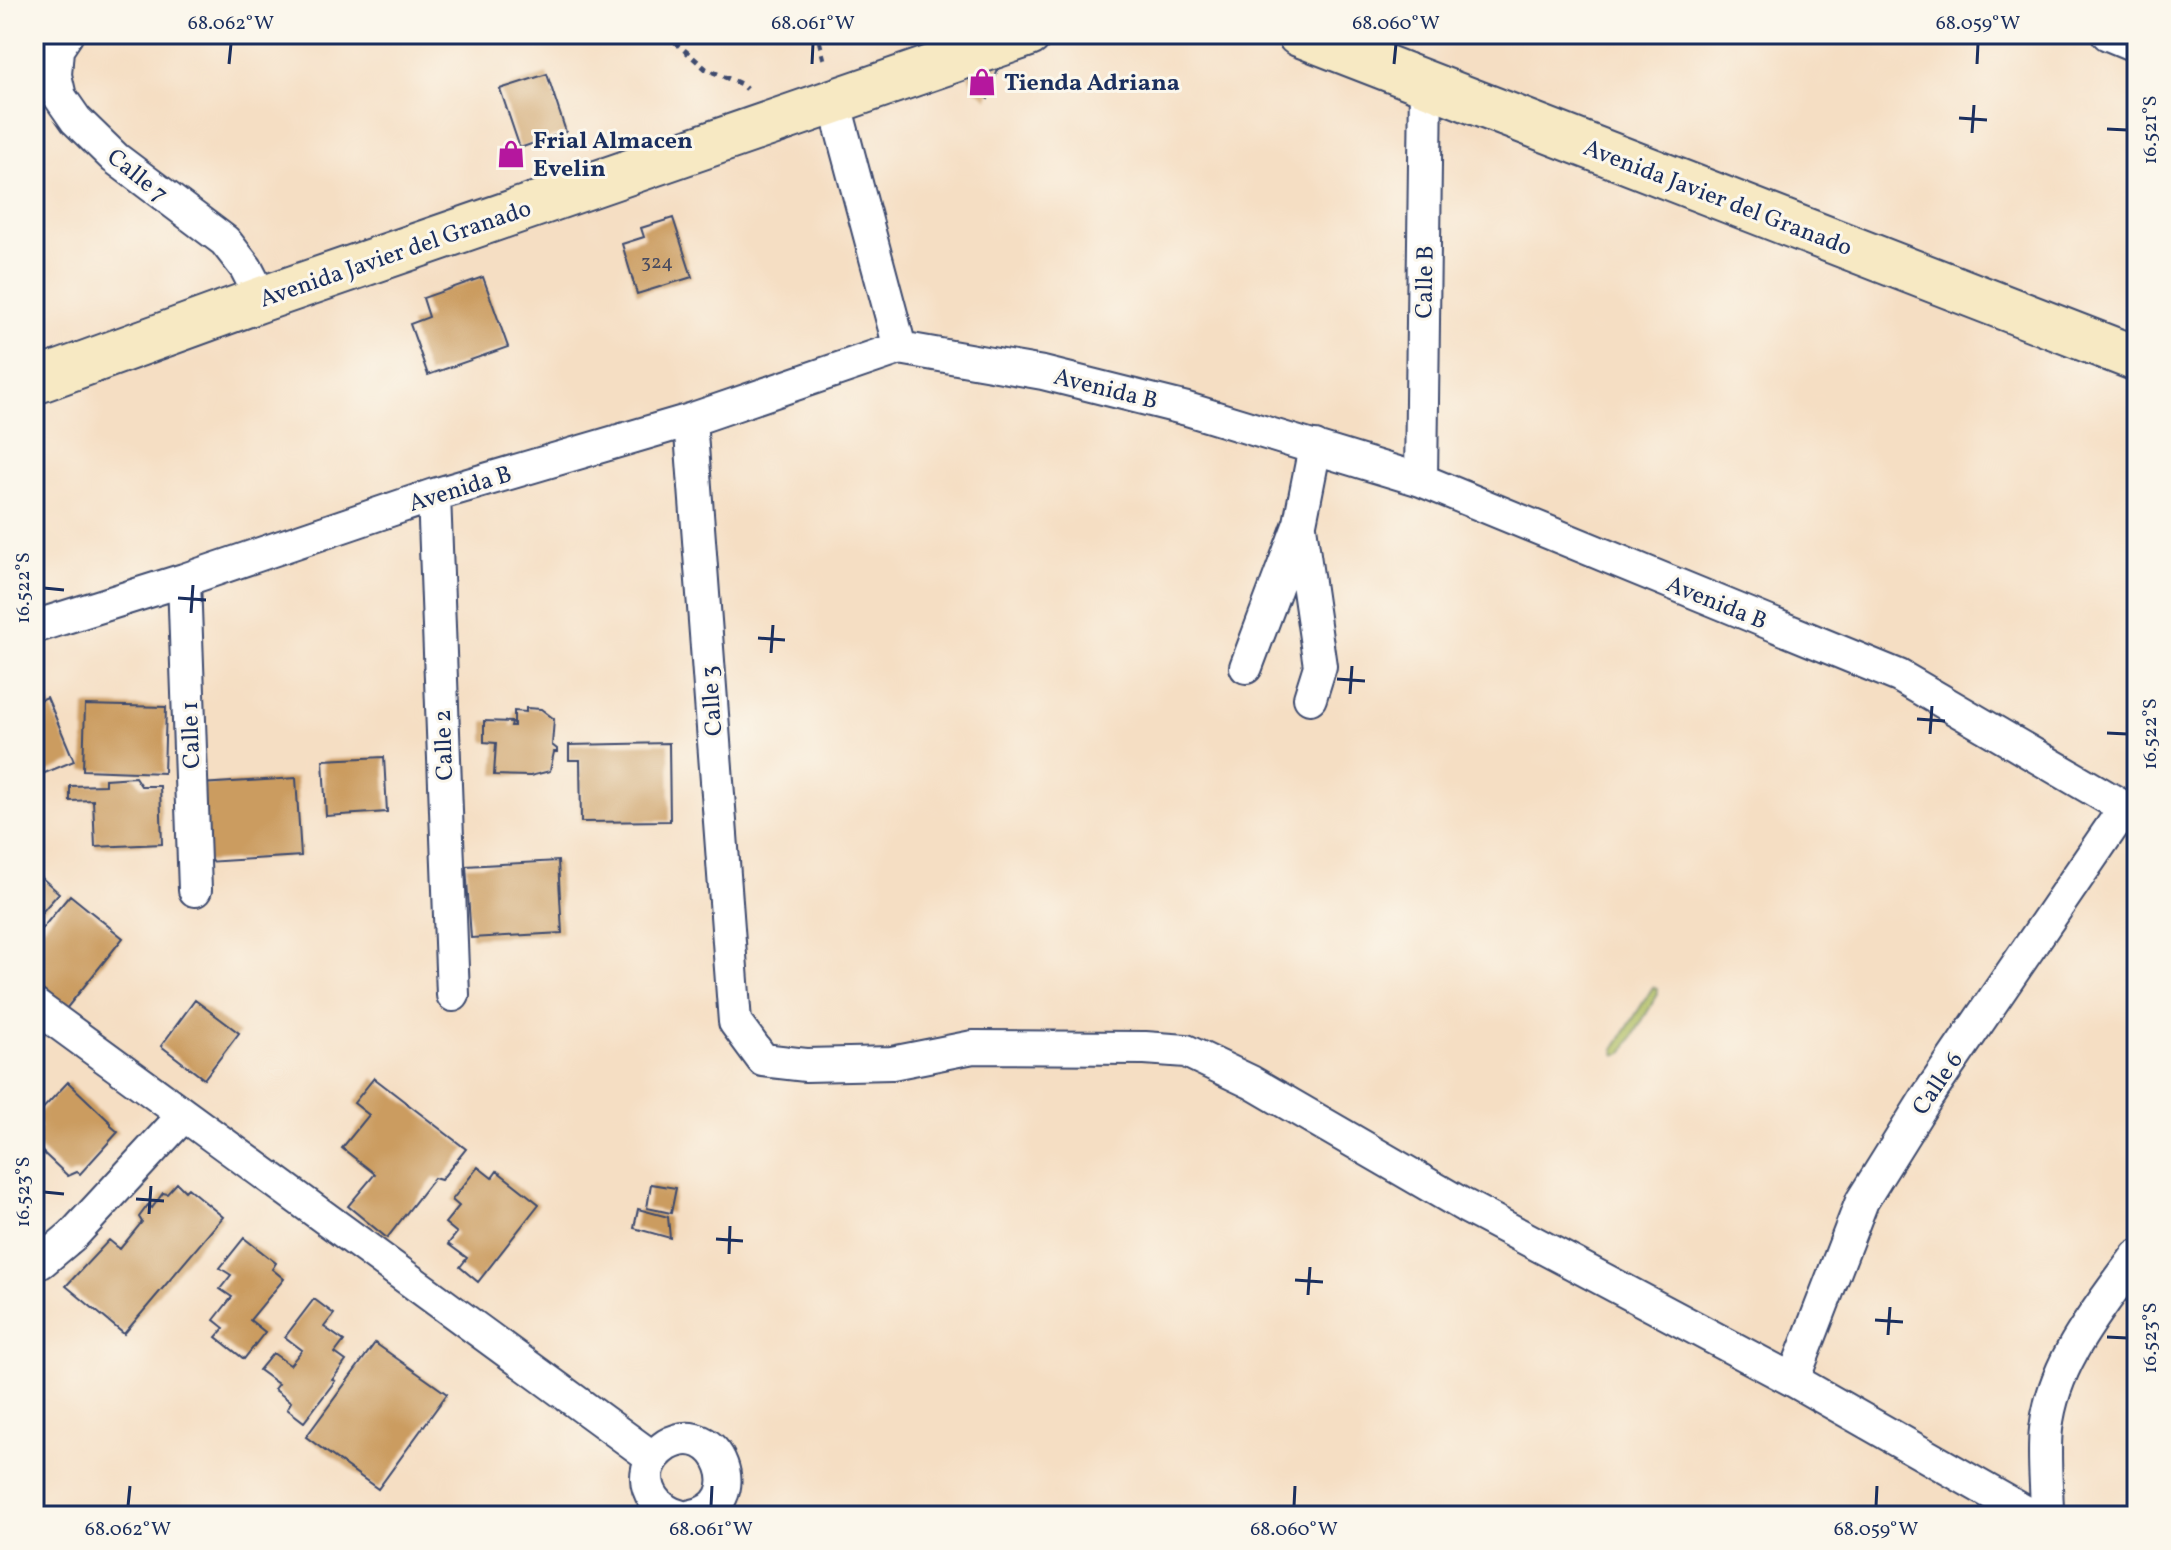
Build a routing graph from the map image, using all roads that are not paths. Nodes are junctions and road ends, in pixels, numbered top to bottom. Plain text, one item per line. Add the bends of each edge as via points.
1 (67, 34) edge
2 (1029, 34) edge
3 (1299, 34) edge
4 (2108, 34) edge
5 (2137, 46) edge
6 (1426, 84) junction
7 (834, 101) junction
8 (262, 299) junction
9 (900, 348) junction
10 (2137, 359) edge
11 (34, 382) edge
12 (690, 420) junction
13 (1315, 447) junction
14 (1421, 480) junction
15 (434, 495) junction
16 (1300, 523) junction
17 (184, 580) junction
18 (34, 627) edge
19 (1246, 667) dead end
20 (1310, 698) dead end
21 (2130, 812) edge
22 (195, 890) dead end
23 (453, 995) dead end
24 (34, 1005) edge
25 (184, 1115) junction
26 (2137, 1256) edge
27 (34, 1263) edge
28 (1793, 1380) junction
29 (653, 1458) junction
30 (679, 1516) edge
31 (692, 1516) edge
32 (2032, 1516) edge
33 (2047, 1516) edge

1 - 8 street, Calle 7 via 57,49 55,75 60,97 76,120 115,158 225,241
2 - 7 street, Avenida Javier del Granado
3 - 6 street, Avenida Javier del Granado
4 - 5 street
6 - 10 street, Avenida Javier del Granado
6 - 14 street, Calle B
7 - 8 street, Avenida Javier del Granado
7 - 9 street
8 - 11 street, Avenida Javier del Granado
9 - 12 street, Avenida B
9 - 13 street, Avenida B via 1043,373
12 - 15 street, Avenida B
12 - 28 street, Calle 3 via 735,1022 756,1054 775,1064 843,1066 892,1063 973,1047 1186,1051
13 - 14 street, Avenida B
13 - 16 street
14 - 21 street, Avenida B via 1899,676
15 - 17 street, Avenida B
15 - 23 street, Calle 2
16 - 19 street
16 - 20 street via 1320,666
17 - 18 street, Avenida B
17 - 22 street, Calle 1
21 - 28 street, Calle 6 via 1927,1097 1862,1201
24 - 25 street
25 - 27 street via 73,1235
25 - 29 street
26 - 33 street via 2076,1340 2053,1392 2046,1430
28 - 32 street, Calle 3
29 - 30 street via 648,1469 650,1492 664,1510
29 - 31 street via 672,1442 685,1439 718,1456 726,1479 723,1492 708,1511

